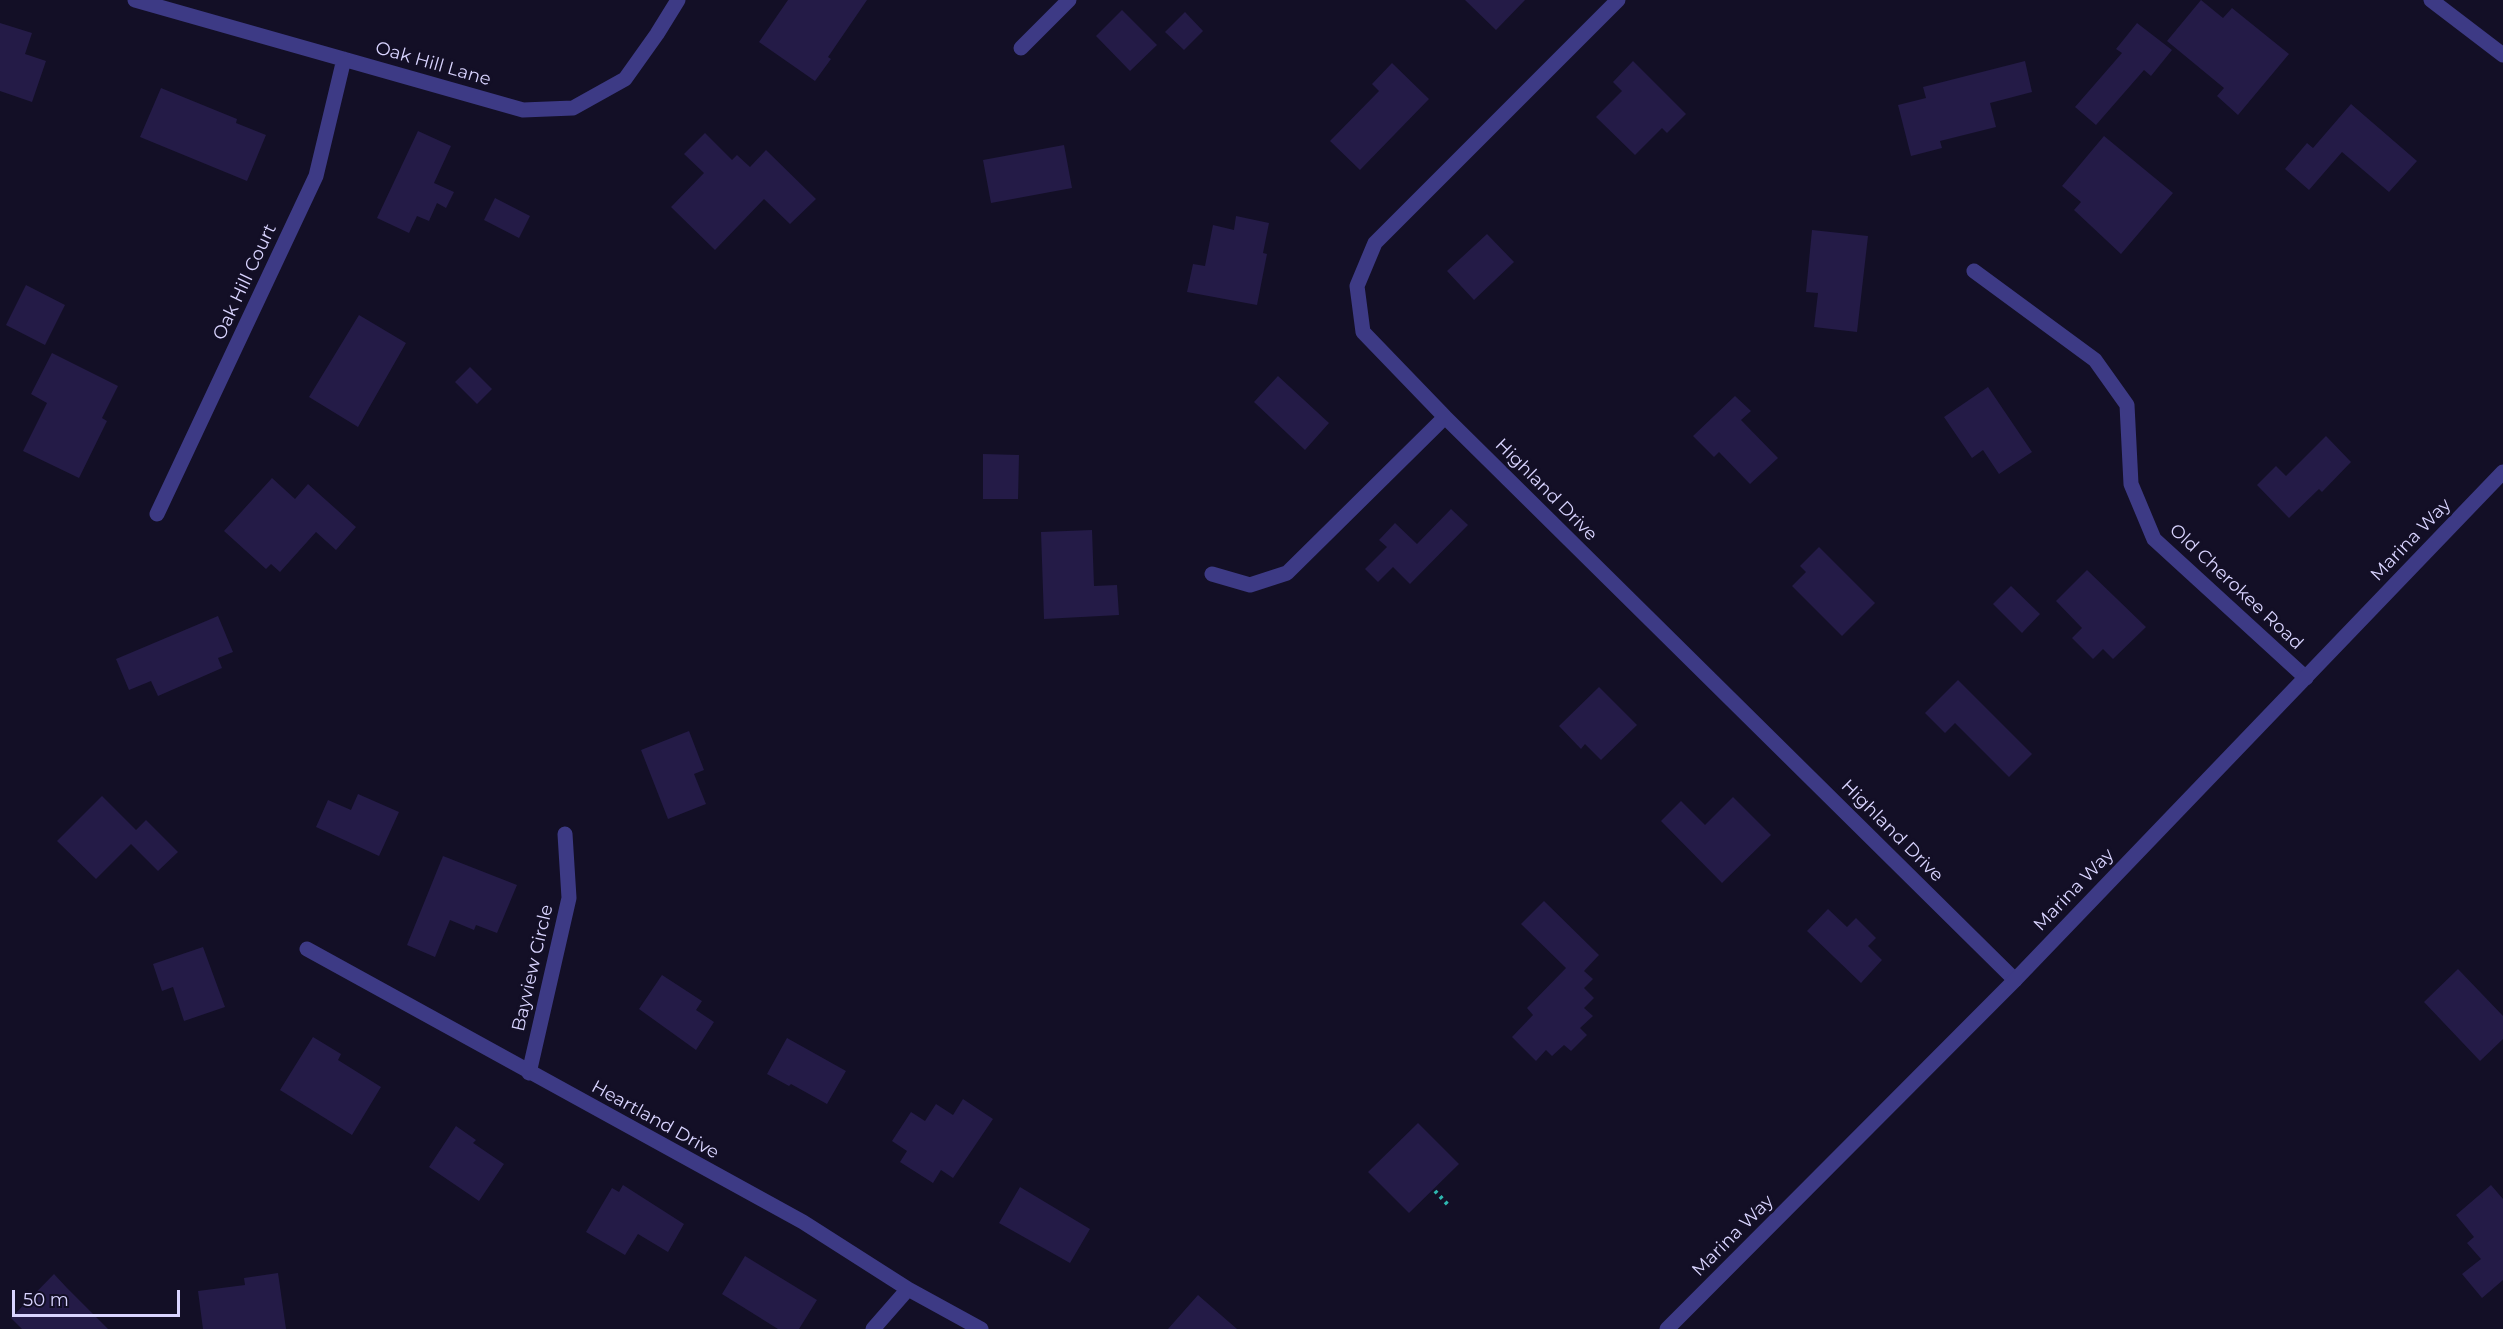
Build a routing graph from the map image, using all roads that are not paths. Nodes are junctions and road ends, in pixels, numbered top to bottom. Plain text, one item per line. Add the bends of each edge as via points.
1 (135, 0) edge
2 (678, 0) edge
3 (1070, 0) edge
4 (1618, 0) edge
5 (2431, 0) edge
6 (1021, 48) dead end
7 (2503, 56) edge
8 (344, 59) junction
9 (1974, 271) dead end
10 (1445, 417) junction
11 (2503, 472) edge
12 (158, 514) dead end
13 (1212, 574) dead end
14 (2306, 678) junction
15 (565, 834) dead end
16 (307, 949) dead end
17 (2014, 980) junction
18 (529, 1073) junction
19 (908, 1289) junction
20 (873, 1329) edge
21 (981, 1329) edge
22 (1667, 1329) edge

1 - 8 street, Oak Hill Lane
2 - 8 street, Oak Hill Lane via 625,79 573,108 523,110
3 - 6 street
4 - 10 street, Highland Drive via 1375,243 1357,286 1363,332
5 - 7 street
8 - 12 street, Oak Hill Court via 316,176
9 - 14 street, Old Cherokee Road via 2095,360 2127,405 2131,484 2154,539
10 - 13 street via 1287,573 1250,585
10 - 17 street, Highland Drive
11 - 14 street, Marina Way
14 - 17 street, Marina Way
15 - 18 street, Bayview Circle via 569,898
16 - 18 street, Heartland Drive
17 - 22 street, Marina Way
18 - 19 street, Heartland Drive via 803,1222
19 - 20 street
19 - 21 street, Heartland Drive

